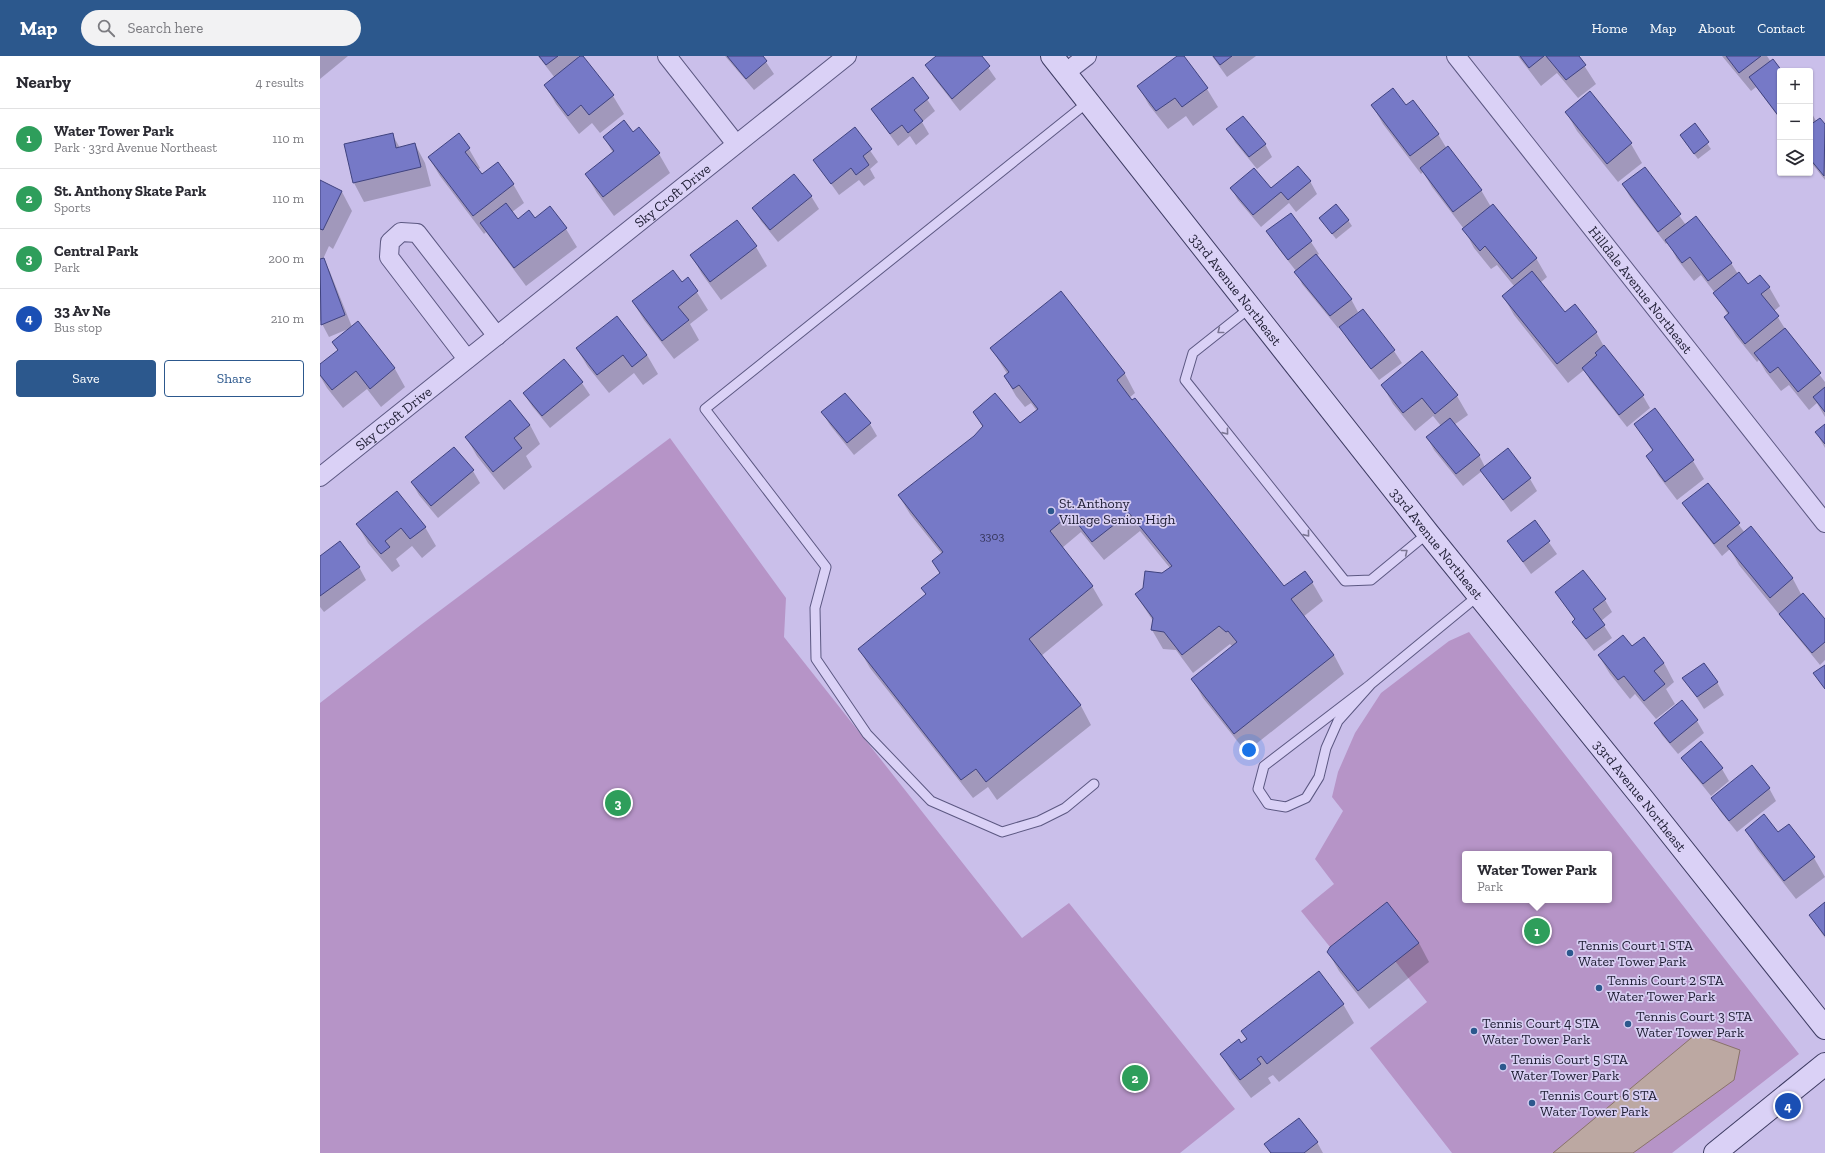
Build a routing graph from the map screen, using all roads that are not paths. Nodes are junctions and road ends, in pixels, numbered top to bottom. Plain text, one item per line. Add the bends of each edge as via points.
1 (667, 56) edge
2 (847, 56) edge
3 (1052, 56) edge
4 (1087, 56) edge
5 (1456, 56) edge
6 (1065, 74) junction
7 (1088, 102) junction
8 (736, 144) junction
9 (1250, 307) junction
10 (497, 336) junction
11 (467, 359) junction
12 (320, 477) edge
13 (1825, 523) edge
14 (1428, 533) junction
15 (1480, 595) junction
16 (1371, 684) junction
17 (1094, 784) dead end
18 (1825, 1028) edge
19 (1825, 1064) edge
20 (1715, 1153) edge

1 - 8 street
2 - 8 street, Sky Croft Drive
3 - 6 street, 33rd Avenue Northeast
4 - 6 street
5 - 13 street, Hilldale Avenue Northeast
6 - 7 street, 33rd Avenue Northeast
7 - 9 street, 33rd Avenue Northeast
7 - 17 lane via 705,409 826,567 815,608 816,659 867,734 931,801 1002,832 1039,821 1065,808
8 - 10 street, Sky Croft Drive
9 - 14 street, 33rd Avenue Northeast
9 -> 14 lane via 1193,353 1185,380 1345,581 1371,580
10 - 11 street, Sky Croft Drive
10 - 11 street via 417,233 401,232 390,242 389,257
11 - 12 street, Sky Croft Drive
14 - 15 street, 33rd Avenue Northeast
15 - 16 lane
15 - 18 street, 33rd Avenue Northeast
16 - 16 lane via 1338,721 1326,748 1320,777 1306,798 1286,807 1268,804 1258,789 1264,766
19 - 20 street

